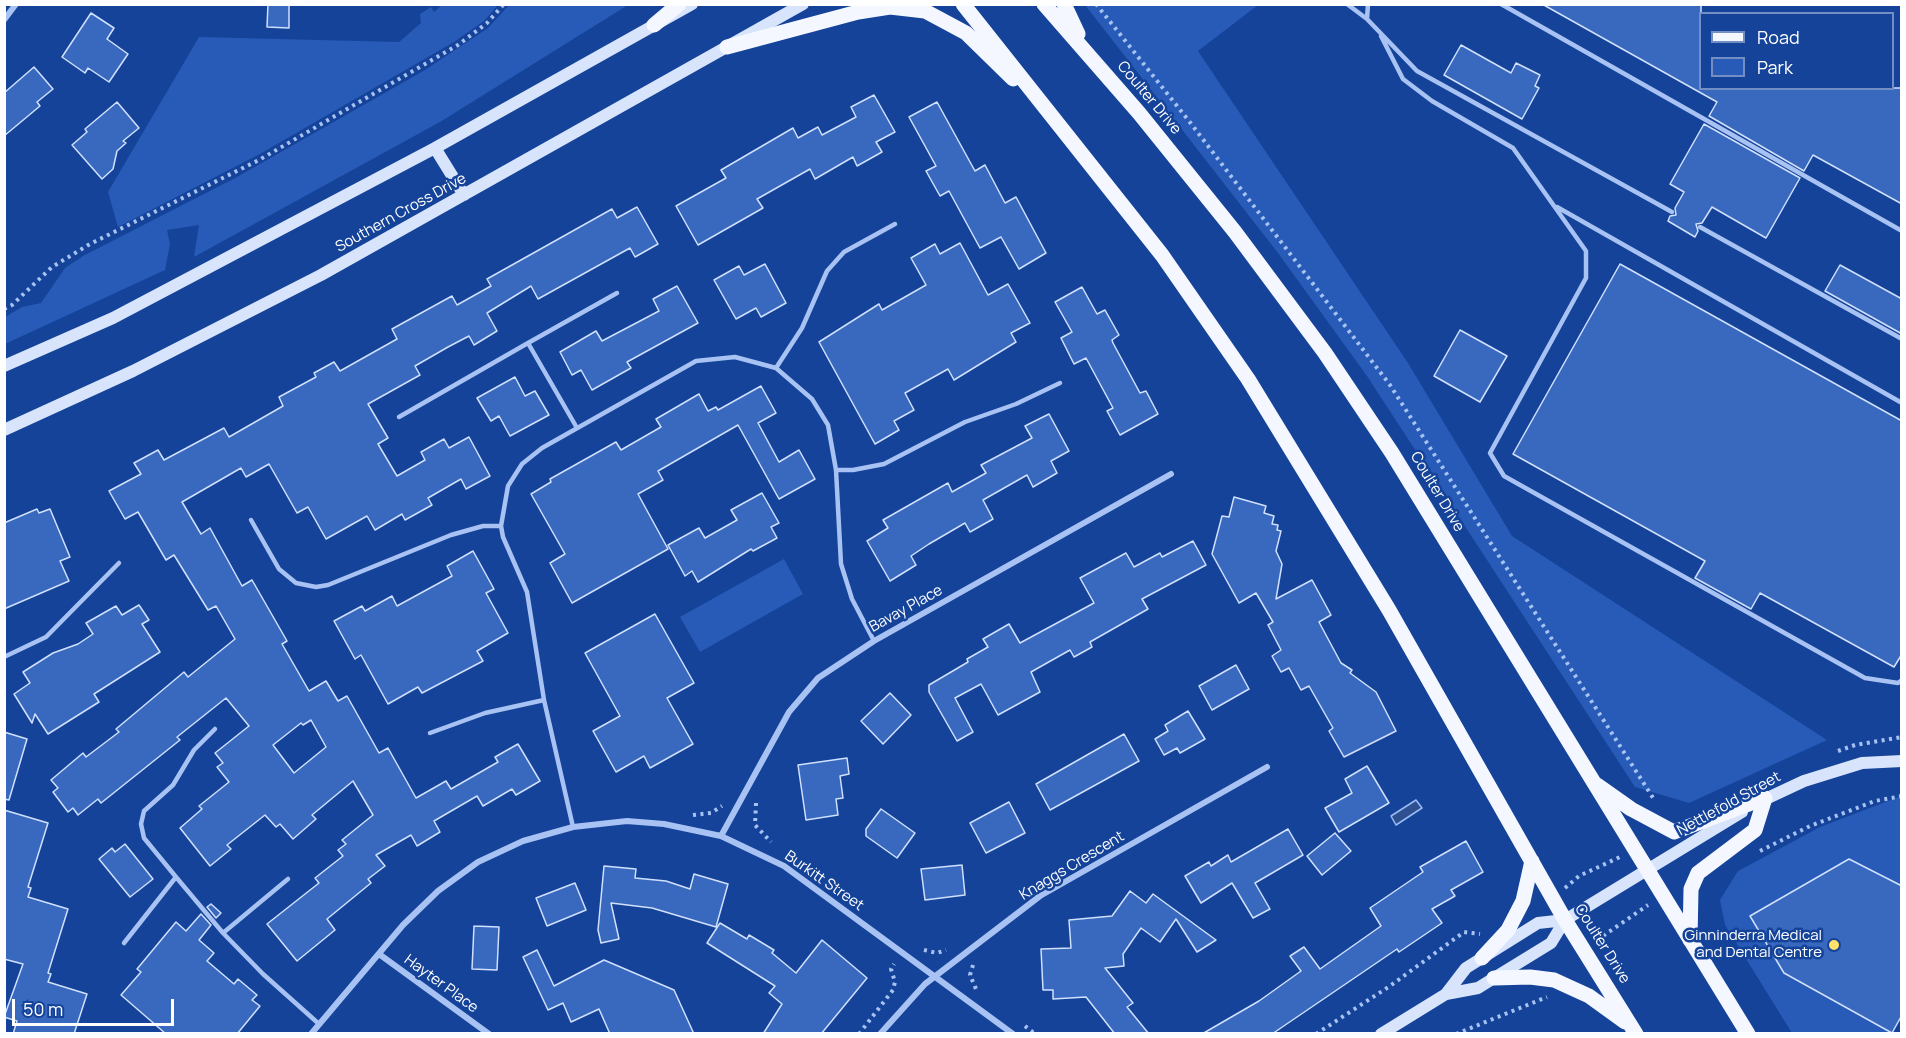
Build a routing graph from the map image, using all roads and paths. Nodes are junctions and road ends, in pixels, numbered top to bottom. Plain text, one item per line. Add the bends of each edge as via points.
1 (16, 4) edge
2 (504, 4) edge
3 (679, 4) edge
4 (692, 4) edge
5 (803, 4) edge
6 (963, 4) edge
7 (1044, 4) edge
8 (1064, 4) edge
9 (1096, 4) edge
10 (1347, 4) edge
11 (1368, 4) edge
12 (1501, 4) edge
13 (1367, 19) junction
14 (4, 20) edge
15 (654, 25) junction
16 (1380, 36) junction
17 (728, 47) junction
18 (1086, 51) junction
19 (1067, 132) junction
20 (435, 148) junction
21 (464, 195) junction
22 (1556, 206) junction
23 (1672, 212) dead end
24 (896, 224) dead end
25 (1700, 227) dead end
26 (1902, 231) edge
27 (617, 293) dead end
28 (4, 309) edge
29 (1902, 339) edge
30 (528, 343) junction
31 (4, 366) edge
32 (776, 369) junction
33 (1060, 383) dead end
34 (1902, 403) edge
35 (399, 417) dead end
36 (577, 428) junction
37 (4, 430) edge
38 (836, 470) junction
39 (1171, 474) dead end
40 (251, 520) dead end
41 (501, 526) junction
42 (119, 563) dead end
43 (874, 641) junction
44 (4, 657) edge
45 (1902, 680) edge
46 (544, 700) junction
47 (215, 729) dead end
48 (430, 733) dead end
49 (1902, 737) edge
50 (1834, 752) dead end
51 (1902, 761) edge
52 (1267, 767) dead end
53 (1592, 782) junction
54 (1902, 796) edge
55 (1765, 798) junction
56 (756, 802) dead end
57 (724, 804) dead end
58 (1659, 808) dead end
59 (687, 814) dead end
60 (573, 827) junction
61 (721, 836) junction
62 (773, 844) dead end
63 (1758, 852) dead end
64 (1532, 861) junction
65 (1645, 869) junction
66 (176, 877) junction
67 (288, 879) dead end
68 (1662, 896) junction
69 (1565, 920) junction
70 (223, 933) junction
71 (1485, 934) dead end
72 (1690, 941) junction
73 (124, 943) dead end
74 (919, 946) dead end
75 (971, 947) junction
76 (1583, 949) junction
77 (379, 954) junction
78 (1482, 958) junction
79 (895, 962) dead end
80 (937, 977) junction
81 (1494, 978) junction
82 (978, 991) dead end
83 (1446, 994) junction
84 (1547, 998) dead end
85 (1018, 1022) dead end
86 (319, 1024) junction
87 (1634, 1030) edge
88 (311, 1034) edge
89 (489, 1034) edge
90 (859, 1034) edge
91 (880, 1034) edge
92 (1013, 1034) edge
93 (1035, 1034) edge
94 (1316, 1034) edge
95 (1381, 1034) edge
96 (1456, 1034) edge
97 (1748, 1034) edge

1 - 14 street
2 - 28 path via 458,45 259,159 90,244 52,267
3 - 15 main road
4 - 15 main road
5 - 17 main road, Southern Cross Drive
6 - 19 main road, Coulter Drive
7 - 18 main road, Coulter Drive
8 - 18 main road
9 - 58 path via 1390,385
10 - 13 lane
11 - 13 lane
12 - 26 lane
13 - 16 lane
15 - 20 main road
16 - 22 lane via 1403,79 1432,101 1513,148
16 - 23 lane via 1417,70
17 - 19 main road via 858,12 890,7 925,11 966,33
17 - 21 main road, Southern Cross Drive
18 - 53 main road, Coulter Drive via 1235,232 1325,353 1392,453
19 - 64 main road, Coulter Drive via 1162,255 1248,379 1383,600
20 - 21 main road
20 - 31 main road via 113,318
21 - 37 main road, Southern Cross Drive via 217,329
22 - 34 lane
22 - 45 lane via 1586,251 1586,278 1490,453 1504,476 1865,678 1898,683
24 - 32 lane via 844,252 827,271 802,328
25 - 29 lane
27 - 30 lane
30 - 35 lane
30 - 36 lane
32 - 36 lane via 735,357 696,361
32 - 38 lane via 795,382 822,411 833,440
33 - 38 lane via 965,422 884,464
36 - 41 lane via 522,464 508,486
38 - 43 lane via 841,564 852,599
39 - 43 street, Bavay Place
40 - 41 lane via 279,570 296,583 316,587 451,535 483,526
41 - 46 lane via 527,592
42 - 44 lane via 46,637
43 - 61 street, Bavay Place via 818,678 789,712
46 - 48 lane via 485,713
46 - 60 lane
47 - 66 lane via 194,750 173,785 144,811 144,838
49 - 50 path
51 - 55 main road, Nettlefold Street via 1862,763
52 - 75 street, Knaggs Crescent via 1040,896
53 - 55 main road via 1674,832
53 - 65 main road, Coulter Drive
54 - 63 path via 1875,801 1810,826
55 - 65 main road, Nettlefold Street
55 - 72 main road via 1755,830 1698,873 1690,889
56 - 62 path via 755,825
57 - 59 path via 711,813
60 - 61 street, Burkitt Street via 636,822
60 - 77 street, Burkitt Street via 523,841 478,862 438,891
61 - 80 street, Burkitt Street via 784,866
64 - 69 main road, Coulter Drive
64 - 78 main road via 1516,915 1508,930
65 - 68 main road, Coulter Drive
65 - 69 main road, Nettlefold Street
66 - 70 lane
66 - 73 lane
67 - 70 lane
68 - 72 main road, Coulter Drive
68 - 76 path
69 - 76 main road, Coulter Drive
69 - 78 main road via 1538,923
69 - 81 main road via 1551,943
70 - 86 lane
71 - 94 path via 1464,932
72 - 97 main road, Coulter Drive
74 - 75 path via 938,953 963,936
75 - 80 street, Knaggs Crescent
75 - 82 path via 979,956 970,975
76 - 87 main road, Coulter Drive
77 - 86 street, Burkitt Street
77 - 89 street, Hayter Place
78 - 83 main road via 1466,968
79 - 90 path via 891,969 893,990
80 - 91 street, Knaggs Crescent via 925,984
80 - 92 street, Burkitt Street
81 - 83 main road via 1478,988
81 - 87 main road via 1554,980 1589,996
83 - 95 main road
84 - 96 path
85 - 93 path
86 - 88 street, Burkitt Street

